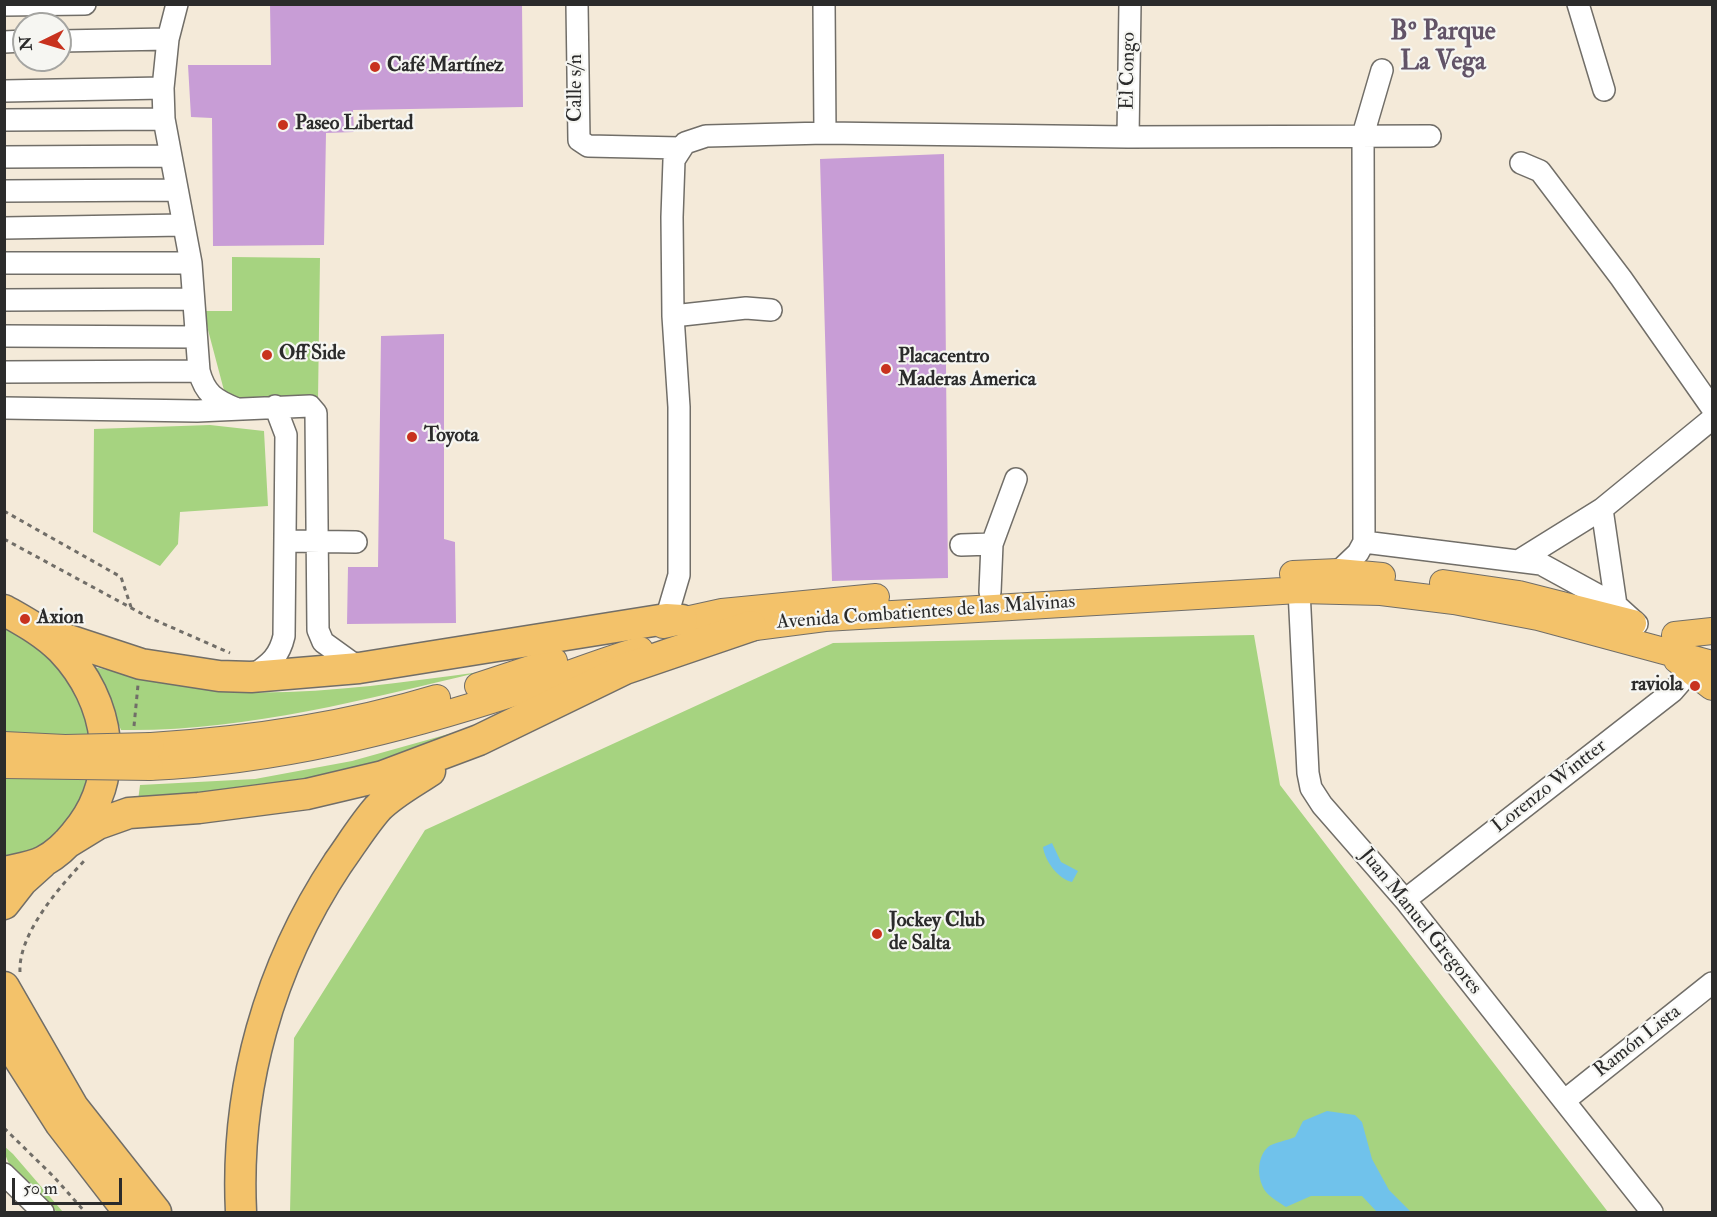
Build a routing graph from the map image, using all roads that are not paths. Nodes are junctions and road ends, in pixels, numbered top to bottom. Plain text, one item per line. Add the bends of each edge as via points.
1 (85, 4) edge
2 (177, 4) edge
3 (577, 4) edge
4 (824, 4) edge
5 (1130, 4) edge
6 (1578, 4) edge
7 (4, 5) edge
8 (168, 39) junction
9 (72, 41) edge
10 (1382, 70) dead end
11 (164, 88) junction
12 (1604, 90) dead end
13 (4, 91) edge
14 (164, 119) junction
15 (4, 120) edge
16 (825, 133) junction
17 (1363, 135) junction
18 (1430, 136) dead end
19 (1128, 137) junction
20 (680, 148) junction
21 (170, 156) junction
22 (4, 157) edge
23 (1521, 164) dead end
24 (177, 190) junction
25 (4, 191) edge
26 (183, 225) junction
27 (4, 228) edge
28 (4, 263) edge
29 (191, 263) junction
30 (193, 299) junction
31 (4, 300) edge
32 (771, 310) dead end
33 (673, 316) junction
34 (4, 336) edge
35 (196, 337) junction
36 (199, 371) junction
37 (4, 372) edge
38 (275, 406) junction
39 (4, 408) edge
40 (1713, 408) edge
41 (237, 409) junction
42 (1713, 419) edge
43 (1016, 479) dead end
44 (1602, 509) junction
45 (285, 541) junction
46 (318, 542) junction
47 (356, 542) dead end
48 (1364, 542) junction
49 (992, 544) junction
50 (961, 545) dead end
51 (1520, 560) junction
52 (1338, 572) junction
53 (1299, 590) junction
54 (990, 592) junction
55 (1616, 605) junction
56 (4, 610) edge
57 (674, 620) junction
58 (1637, 624) junction
59 (751, 626) junction
60 (41, 631) junction
61 (1713, 631) edge
62 (1668, 642) junction
63 (1713, 646) edge
64 (245, 667) junction
65 (359, 668) junction
66 (1708, 679) edge
67 (479, 740) junction
68 (4, 745) edge
69 (150, 756) junction
70 (4, 765) edge
71 (78, 849) junction
72 (44, 861) junction
73 (4, 872) edge
74 (1405, 900) junction
75 (4, 904) edge
76 (13, 982) edge
77 (1713, 983) edge
78 (4, 1035) edge
79 (1564, 1101) junction
80 (4, 1174) edge
81 (14, 1191) edge
82 (43, 1212) edge
83 (130, 1212) edge
84 (156, 1212) edge
85 (241, 1212) edge
86 (1652, 1212) edge

1 - 7 street
2 - 8 street
3 - 20 street, Calle s/n via 579,140 588,146
4 - 16 street
5 - 19 street, El Congo
6 - 12 street
8 - 9 street
8 - 11 street
10 - 17 street
11 - 13 street
11 - 14 street
14 - 15 street
14 - 21 street
16 - 19 street
16 - 20 street via 706,136
17 - 18 street
17 - 19 street
17 - 48 street
20 - 33 street via 674,160
21 - 22 street
21 - 24 street
23 - 40 street via 1540,171
24 - 25 street
24 - 26 street
26 - 27 street
26 - 29 street
28 - 29 street
29 - 30 street
30 - 31 street
30 - 35 street
32 - 33 street via 746,308
33 - 57 street via 679,407 679,575
34 - 35 street
35 - 36 street
36 - 37 street
36 - 41 street via 203,386 212,396
38 - 41 street
38 - 45 street via 286,435
38 - 46 street via 310,406 316,414
39 - 41 street
42 - 44 street
43 - 49 street
44 - 51 street
44 - 55 street
45 - 46 street
45 - 64 street via 284,636 280,652 275,660
46 - 47 street
46 - 65 street via 318,630 323,642
48 - 51 street
48 - 52 street
49 - 50 street
49 - 54 street
51 - 55 street via 1541,564
52 - 54 main road, Avenida Combatientes de las Malvinas
52 - 58 main road, Avenida Combatientes de las Malvinas via 1486,588
53 - 59 main road, Avenida Combatientes de las Malvinas via 825,618
53 - 62 main road, Avenida Combatientes de las Malvinas via 1381,591 1454,601
53 - 74 street, Juan Manuel Gregores via 1311,788
54 - 57 main road, Avenida Combatientes de las Malvinas via 824,600
55 - 58 street
56 - 60 highway
57 - 65 highway
57 - 69 main road, Avenida Combatientes de las Malvinas via 483,685 356,720
58 - 62 main road, Avenida Combatientes de las Malvinas
59 - 67 highway via 625,669
59 - 69 main road, Avenida Combatientes de las Malvinas via 638,651 368,736 241,760
60 - 64 highway via 141,664 210,675
60 - 71 highway via 75,667 91,694 103,727 106,764 102,790
61 - 62 main road
62 - 63 main road, Avenida Combatientes de las Malvinas
62 - 66 main road
64 - 65 highway
66 - 74 street, Lorenzo Wintter via 1673,691
67 - 71 highway via 346,786 251,802 114,816
67 - 85 highway via 403,788 378,809 330,875 301,926 270,997 260,1031 241,1134
68 - 69 main road, bridge
69 - 70 main road, bridge
71 - 72 highway
72 - 73 highway
72 - 75 highway
74 - 79 street, Juan Manuel Gregores
76 - 84 highway via 73,1107
77 - 79 street, Ramón Lista
78 - 83 highway via 60,1123
79 - 86 street, Juan Manuel Gregores
80 - 81 street
81 - 82 street

